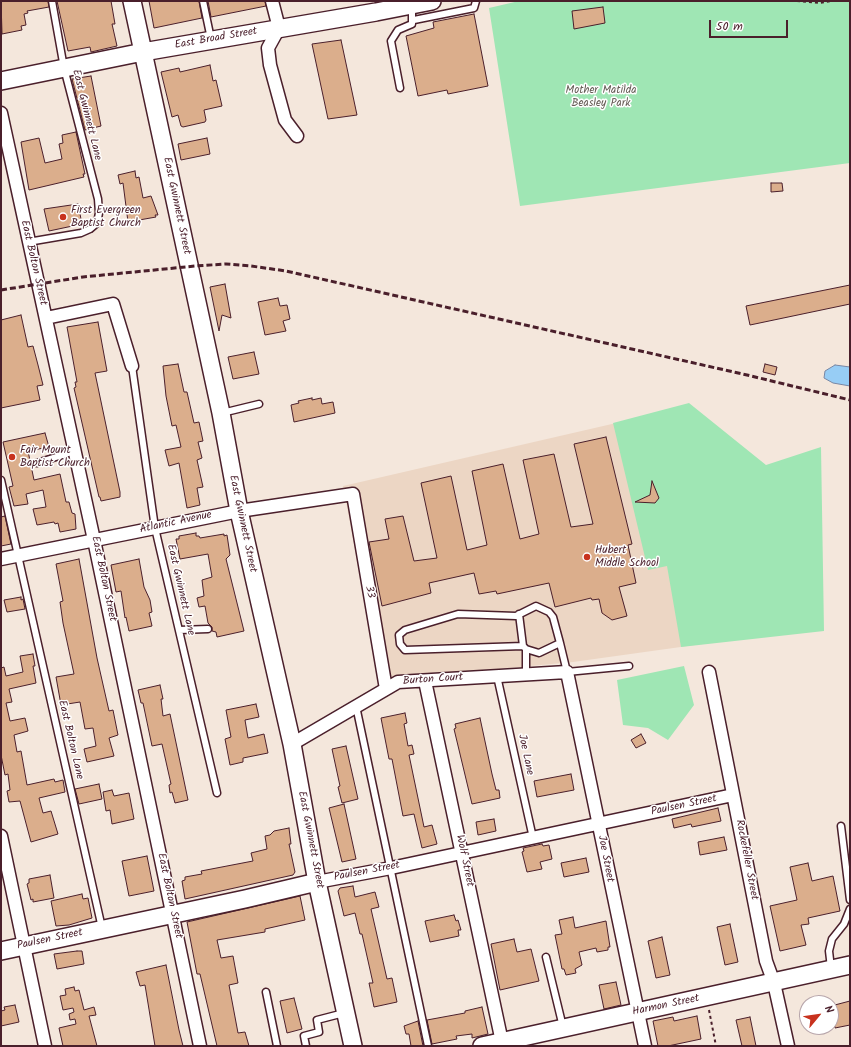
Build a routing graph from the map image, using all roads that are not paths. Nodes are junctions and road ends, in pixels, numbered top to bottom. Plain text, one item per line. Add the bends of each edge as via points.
1 (52, 1) edge
2 (132, 1) edge
3 (204, 1) edge
4 (272, 1) edge
5 (432, 1) edge
6 (476, 1) edge
7 (375, 7) edge
8 (413, 13) junction
9 (279, 28) junction
10 (212, 40) junction
11 (143, 52) junction
12 (64, 68) junction
13 (1, 81) edge
14 (400, 88) dead end
15 (1, 113) edge
16 (297, 136) dead end
17 (28, 242) junction
18 (46, 318) junction
19 (132, 366) joint
20 (259, 404) dead end
21 (221, 413) junction
22 (75, 451) junction
23 (37, 463) dead end
24 (1, 480) edge
25 (353, 494) joint
26 (239, 511) junction
27 (155, 528) junction
28 (94, 540) junction
29 (19, 556) junction
30 (1, 560) edge
31 (519, 614) junction
32 (208, 629) dead end
33 (179, 630) junction
34 (560, 643) junction
35 (525, 647) junction
36 (629, 666) dead end
37 (567, 672) junction
38 (709, 672) dead end
39 (526, 675) junction
40 (497, 676) junction
41 (425, 681) junction
42 (386, 689) junction
43 (356, 706) junction
44 (292, 744) junction
45 (217, 793) dead end
46 (733, 795) junction
47 (598, 824) junction
48 (841, 826) dead end
49 (1, 836) edge
50 (533, 838) junction
51 (463, 853) junction
52 (391, 868) junction
53 (317, 882) junction
54 (850, 900) edge
55 (850, 909) edge
56 (172, 914) junction
57 (102, 929) junction
58 (24, 946) junction
59 (1, 951) edge
60 (546, 957) dead end
61 (850, 965) edge
62 (832, 970) junction
63 (774, 983) junction
64 (266, 992) dead end
65 (638, 1011) junction
66 (346, 1012) junction
67 (564, 1028) junction
68 (502, 1042) junction
69 (45, 1046) edge
70 (200, 1046) edge
71 (277, 1046) edge
72 (306, 1046) edge
73 (353, 1046) edge
74 (428, 1046) edge
75 (482, 1046) edge
76 (645, 1046) edge
77 (788, 1046) edge

1 - 12 lane, East Gwinnett Lane
2 - 11 main road, East Gwinnett Street
3 - 10 lane
4 - 9 street
5 - 8 main road, East Broad Street
6 - 8 lane via 474,8
7 - 8 main road, East Broad Street
7 - 9 main road, East Broad Street
8 - 14 lane via 412,24 401,27 391,41
9 - 10 main road, East Broad Street
9 - 16 street via 268,48 270,65 285,120
10 - 11 main road, East Broad Street
11 - 12 main road, East Broad Street
11 - 21 main road, East Gwinnett Street
12 - 13 main road, East Broad Street
12 - 17 lane, East Gwinnett Lane via 100,213 97,223 81,233
15 - 17 street, East Bolton Street
17 - 18 street, East Bolton Street
18 - 19 street via 113,304
18 - 22 street, East Bolton Street
19 - 27 lane, East Gwinnett Lane
20 - 21 lane
21 - 26 main road, East Gwinnett Street
22 - 23 lane
22 - 28 street, East Bolton Street
24 - 29 lane, East Bolton Lane
25 - 26 street, Atlantic Avenue
25 - 42 street, 33
26 - 27 street, Atlantic Avenue
26 - 44 main road, East Gwinnett Street
27 - 28 street, Atlantic Avenue
27 - 33 lane, East Gwinnett Lane
28 - 29 street, Atlantic Avenue
28 - 56 street, East Bolton Street
29 - 30 street, Atlantic Avenue
29 - 57 lane, East Bolton Lane
31 - 34 lane via 536,606 549,612 553,617
31 - 35 lane
31 - 35 lane via 458,614 405,630 399,635 400,644 405,650
32 - 33 lane
33 - 45 lane, East Gwinnett Lane
34 - 35 lane via 539,653
34 - 37 lane
35 - 39 lane
36 - 37 lane
37 - 39 street, Burton Court
37 - 47 street, Joe Street
38 - 46 street, Rockefeller Street
39 - 40 street, Burton Court
40 - 41 street, Burton Court
40 - 50 lane, Joe Lane
41 - 42 street, Burton Court via 398,682
41 - 51 street, Wolf Street
42 - 43 street, Burton Court
43 - 44 street, Burton Court
43 - 52 lane
44 - 53 main road, East Gwinnett Street
46 - 47 street, Paulsen Street
46 - 63 street, Rockefeller Street via 766,961
47 - 50 street, Paulsen Street
47 - 65 street, Joe Street
48 - 54 lane
49 - 58 street
50 - 51 street, Paulsen Street
51 - 52 street, Paulsen Street
51 - 68 street, Wolf Street
52 - 53 street, Paulsen Street
52 - 74 lane
53 - 56 main road, Paulsen Street
53 - 66 main road, East Gwinnett Street
55 - 62 lane via 844,924 832,940
56 - 57 main road, Paulsen Street
56 - 70 street, East Bolton Street
57 - 58 main road, Paulsen Street
58 - 59 main road, Paulsen Street
58 - 69 street
60 - 67 lane
61 - 62 main road, Harmon Street
62 - 63 main road, Harmon Street
63 - 65 main road, Harmon Street
63 - 77 street, Rockefeller Street
64 - 71 lane
65 - 67 main road, Harmon Street
65 - 76 street, Joe Street
66 - 72 lane via 317,1020 319,1032 304,1036
66 - 73 main road, East Gwinnett Street
67 - 68 main road, Harmon Street
68 - 75 main road, Harmon Street

